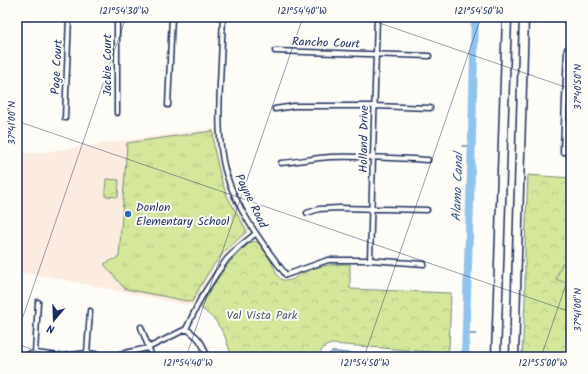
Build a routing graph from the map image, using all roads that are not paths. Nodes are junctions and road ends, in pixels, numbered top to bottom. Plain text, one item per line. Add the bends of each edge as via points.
1 (69, 17) edge
2 (117, 17) edge
3 (172, 17) edge
4 (223, 17) edge
5 (377, 17) edge
6 (506, 17) edge
7 (524, 17) edge
8 (571, 48) edge
9 (275, 52) dead end
10 (376, 54) junction
11 (429, 56) dead end
12 (168, 105) dead end
13 (374, 106) junction
14 (275, 108) dead end
15 (430, 108) dead end
16 (117, 113) dead end
17 (65, 118) dead end
18 (571, 152) edge
19 (374, 156) junction
20 (428, 160) dead end
21 (281, 163) dead end
22 (372, 209) junction
23 (427, 210) dead end
24 (307, 213) dead end
25 (255, 234) junction
26 (370, 260) junction
27 (424, 264) dead end
28 (38, 302) dead end
29 (90, 311) dead end
30 (141, 327) dead end
31 (186, 329) junction
32 (148, 348) junction
33 (35, 353) junction
34 (87, 353) junction
35 (60, 356) edge
36 (111, 356) edge
37 (19, 357) edge
38 (152, 357) edge
39 (207, 357) edge
40 (496, 357) edge
41 (514, 357) edge

1 - 17 street, Page Court
2 - 16 street, Jackie Court
3 - 12 street
4 - 25 street, Payne Road via 219,103 221,151 230,184
5 - 10 street, Holland Drive
6 - 40 highway
7 - 41 highway
8 - 18 street via 567,48 563,152
9 - 10 street, Rancho Court
10 - 11 street, Rancho Court
10 - 13 street, Holland Drive
13 - 14 street
13 - 15 street
13 - 19 street, Holland Drive
19 - 20 street
19 - 21 street via 328,157
19 - 22 street, Holland Drive
22 - 23 street
22 - 24 street via 332,208
22 - 26 street, Holland Drive
25 - 26 street, Payne Road via 286,275 328,260
25 - 31 street via 227,259 201,298
26 - 27 street
28 - 33 street
29 - 34 street
30 - 32 street
31 - 32 street
31 - 39 street via 201,342
32 - 36 street
32 - 38 street
33 - 35 street
33 - 37 street
34 - 35 street
34 - 36 street

